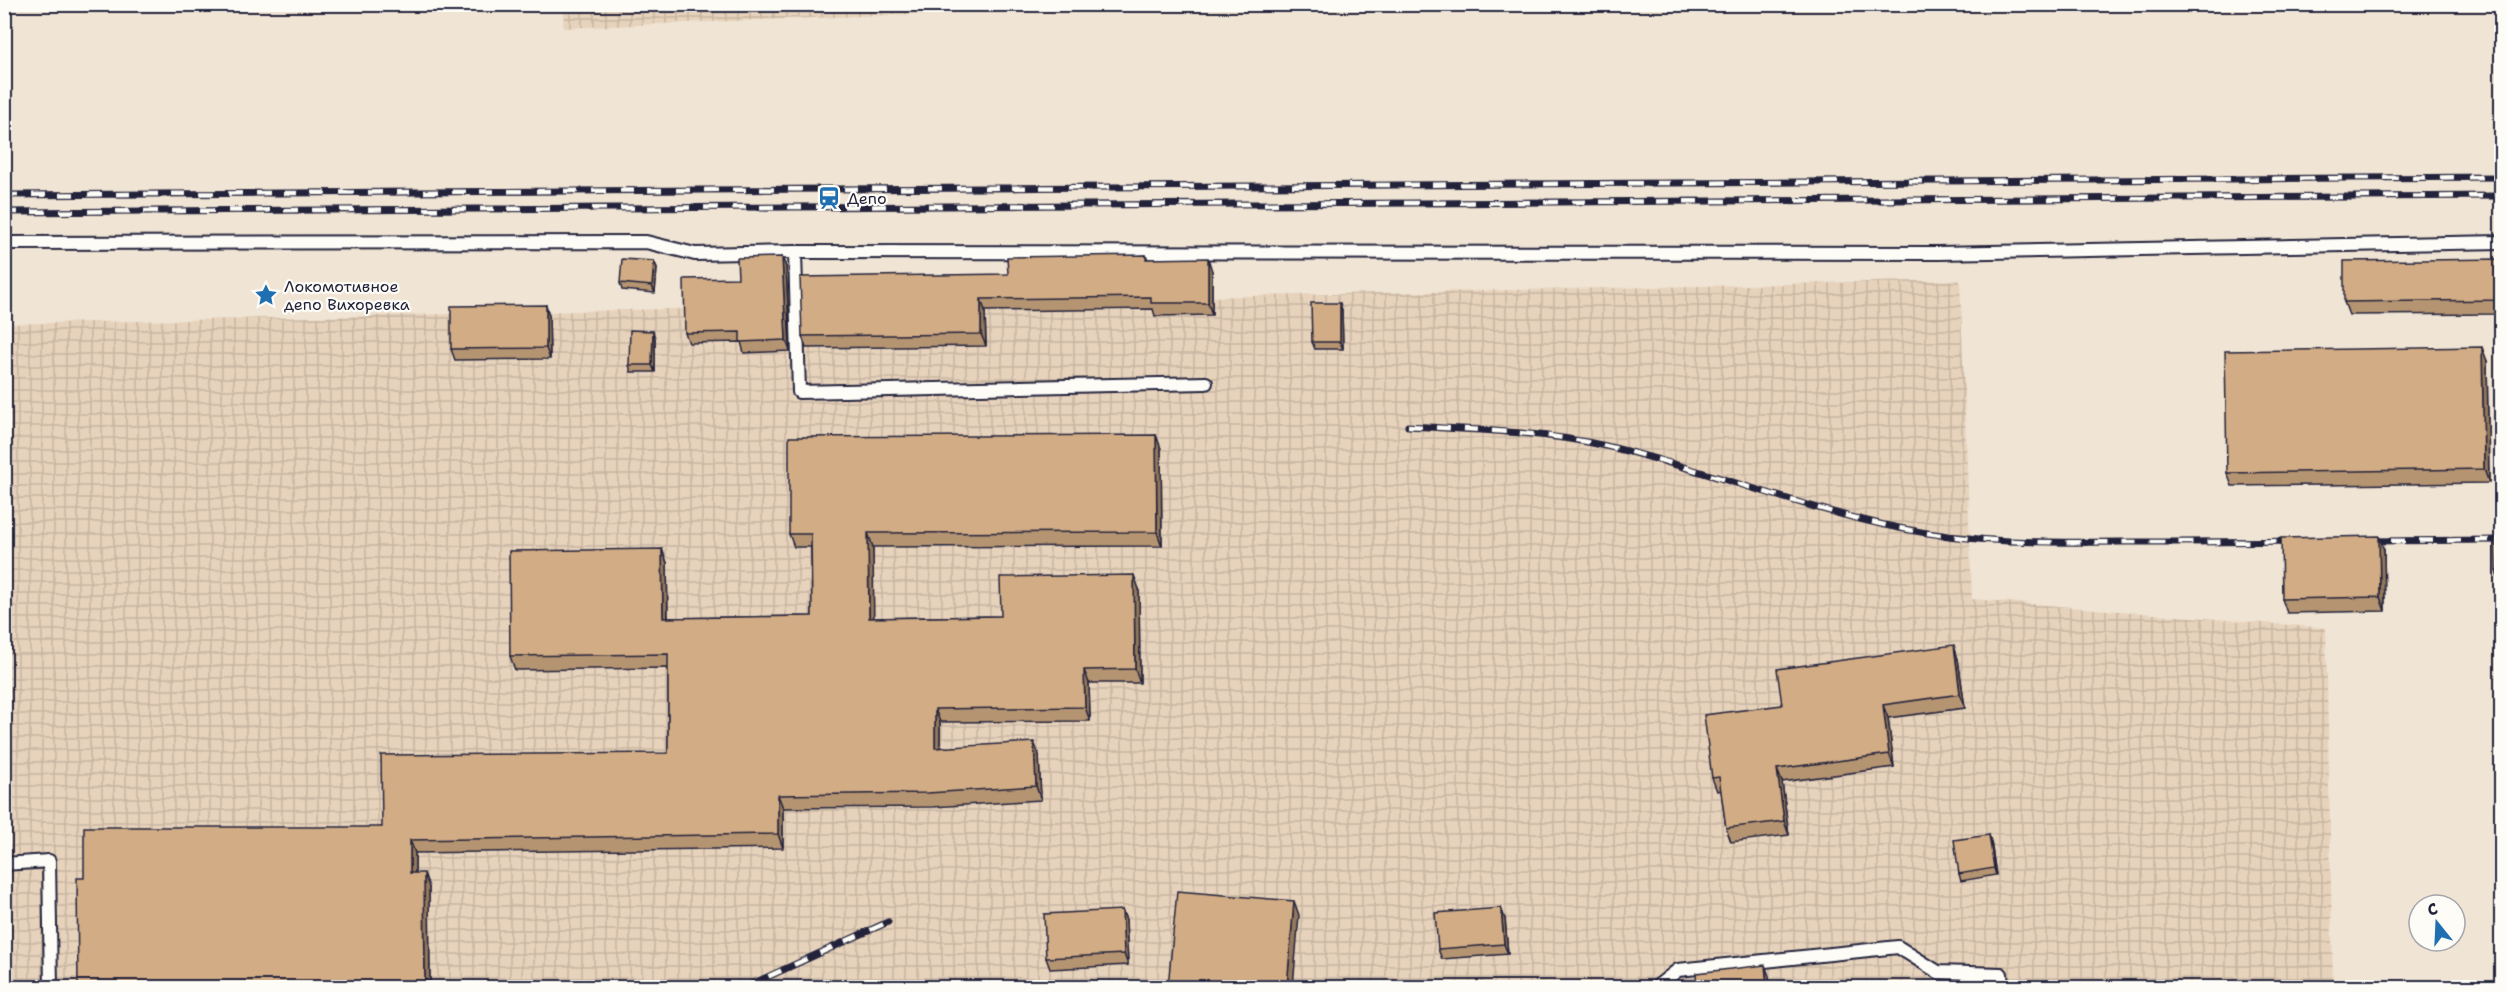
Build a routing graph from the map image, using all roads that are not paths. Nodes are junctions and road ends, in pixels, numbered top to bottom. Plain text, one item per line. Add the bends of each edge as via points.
1 (2502, 242) edge
2 (4, 243) edge
3 (795, 252) junction
4 (1206, 383) dead end
5 (4, 864) edge
6 (51, 987) edge
7 (1655, 987) edge
8 (2001, 987) edge

1 - 3 lane via 1938,253
2 - 3 lane via 646,242 695,254
3 - 4 lane via 800,392
5 - 6 lane via 49,861
7 - 8 lane via 1678,970 1898,947 1938,972 2001,974

